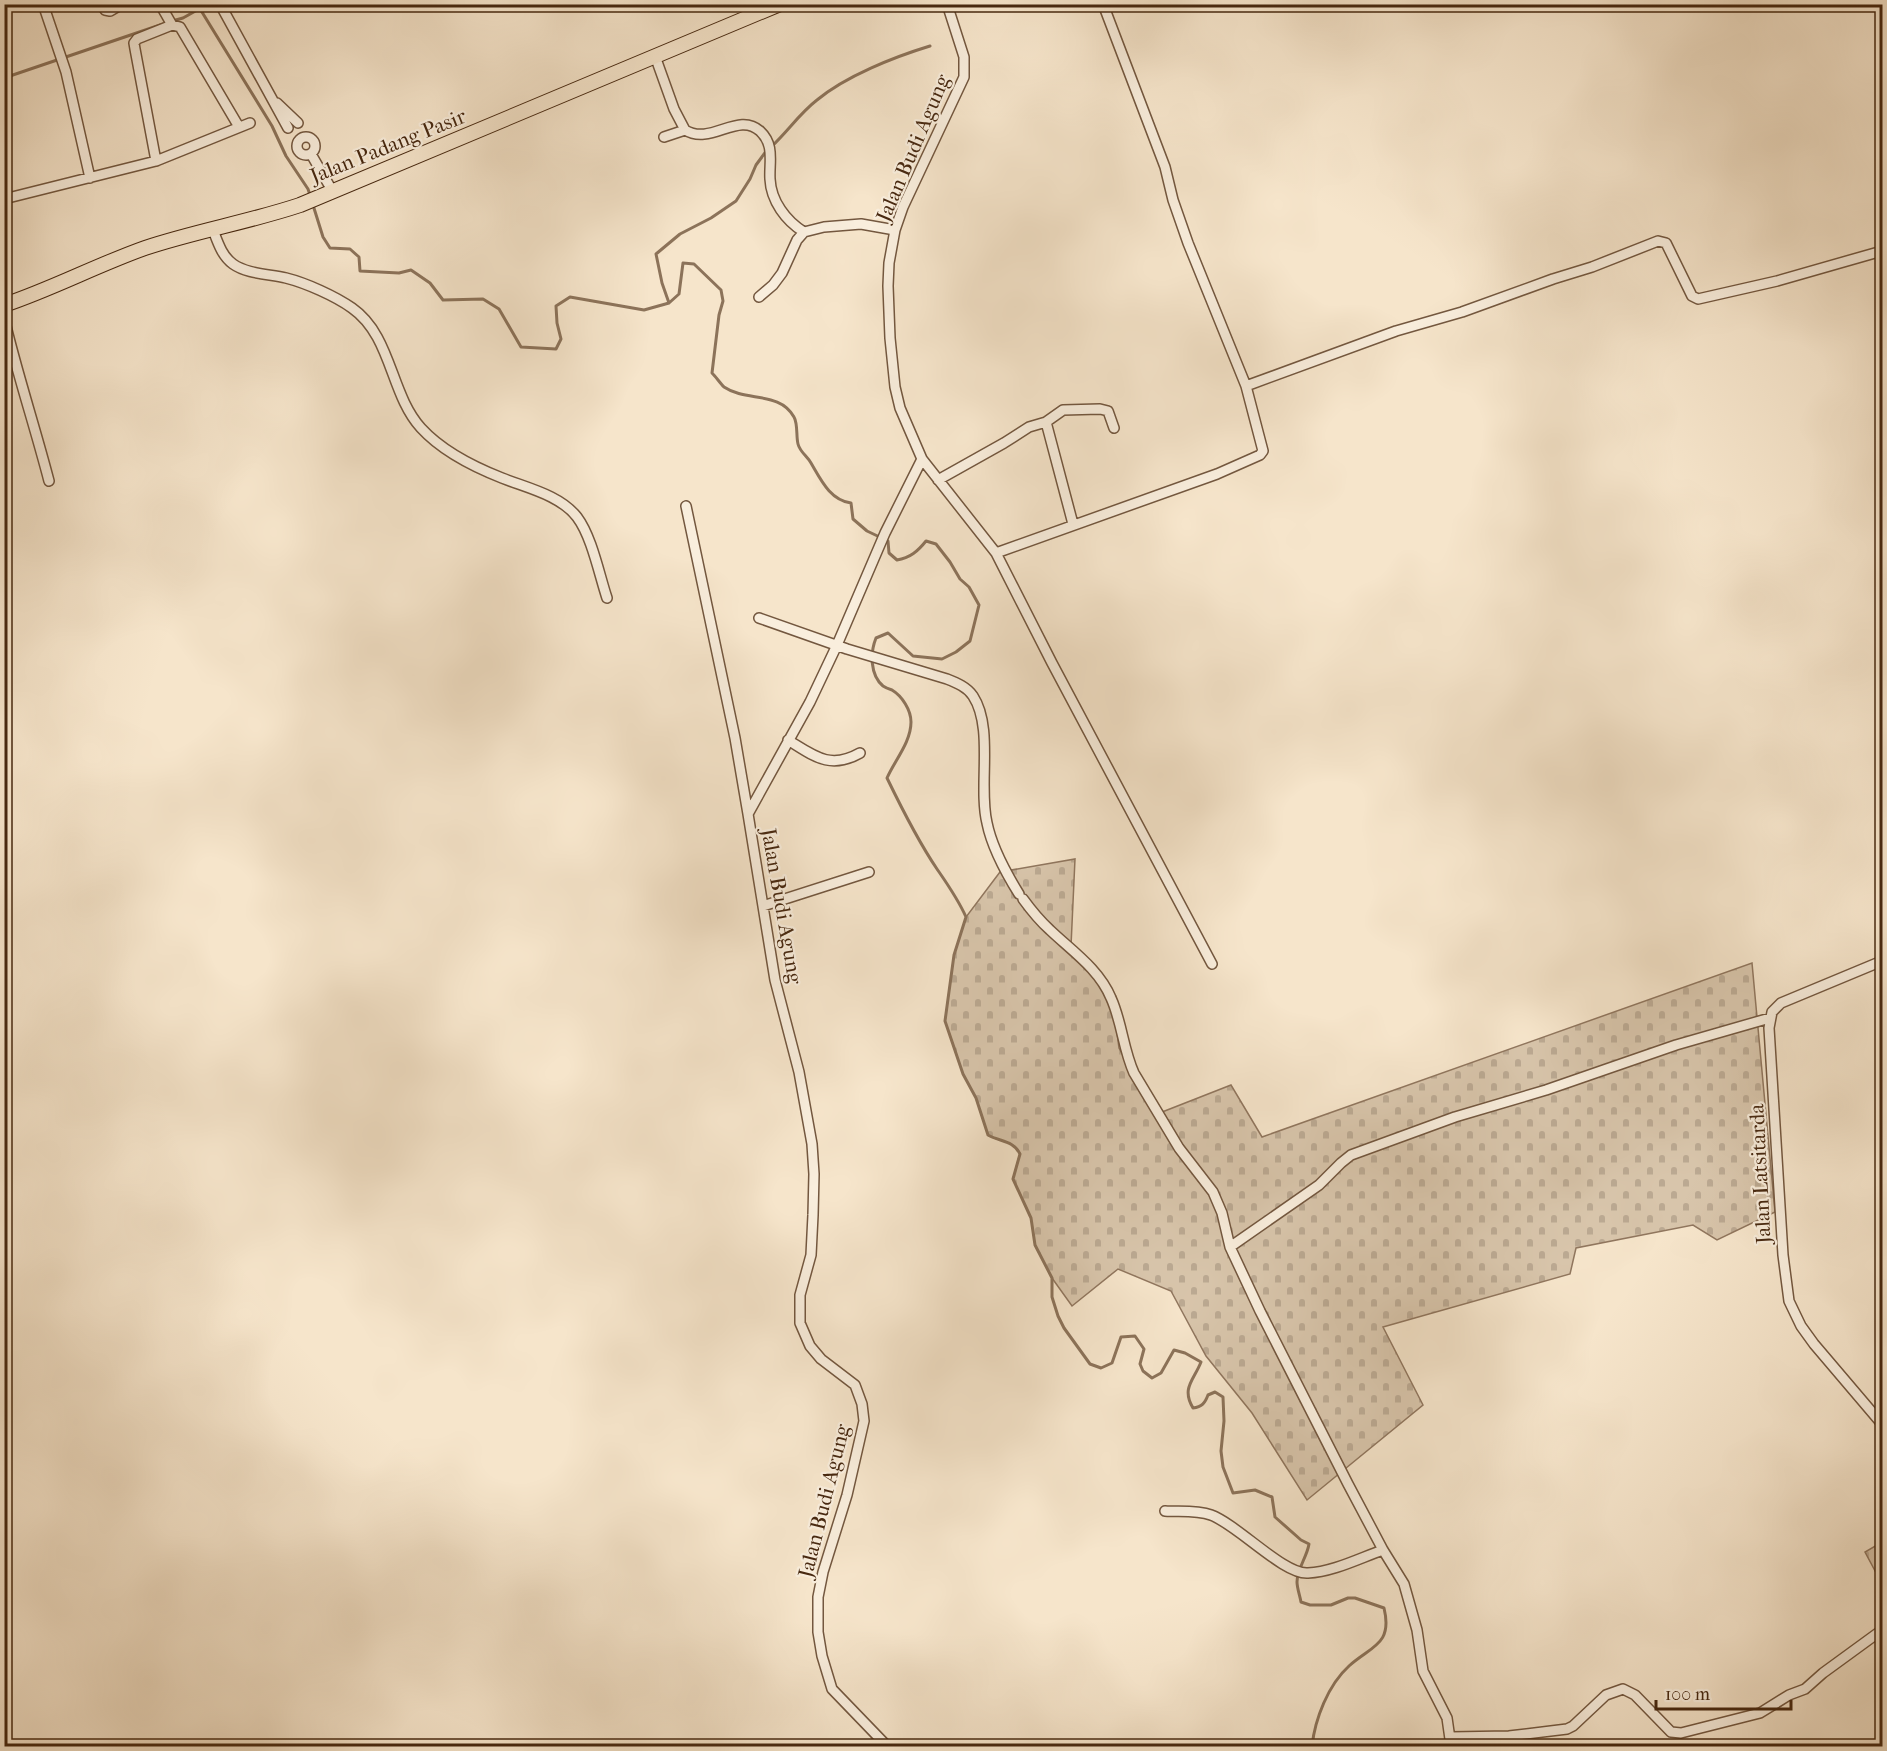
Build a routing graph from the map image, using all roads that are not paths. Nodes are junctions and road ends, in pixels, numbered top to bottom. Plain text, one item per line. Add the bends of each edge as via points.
1 (43, 4) edge
2 (101, 4) edge
3 (122, 4) edge
4 (160, 4) edge
5 (220, 4) edge
6 (780, 4) edge
7 (947, 4) edge
8 (1102, 4) edge
9 (171, 21) junction
10 (655, 56) junction
11 (269, 95) junction
12 (250, 123) dead end
13 (239, 127) junction
14 (685, 130) junction
15 (308, 137) junction
16 (664, 137) dead end
17 (297, 144) junction
18 (311, 154) junction
19 (156, 161) junction
20 (90, 178) junction
21 (328, 194) junction
22 (4, 199) edge
23 (213, 230) junction
24 (895, 230) junction
25 (804, 232) junction
26 (1882, 252) edge
27 (759, 297) dead end
28 (6, 300) edge
29 (4, 318) edge
30 (1246, 386) junction
31 (1046, 422) junction
32 (1114, 428) dead end
33 (922, 459) junction
34 (938, 480) junction
35 (49, 481) dead end
36 (686, 506) dead end
37 (1072, 524) junction
38 (996, 553) junction
39 (607, 598) dead end
40 (759, 618) dead end
41 (837, 645) junction
42 (788, 740) junction
43 (860, 753) dead end
44 (748, 814) junction
45 (869, 872) dead end
46 (763, 906) junction
47 (1882, 961) edge
48 (1212, 964) dead end
49 (1770, 1018) junction
50 (1230, 1246) junction
51 (1882, 1424) edge
52 (1165, 1511) dead end
53 (1383, 1550) junction
54 (1882, 1629) edge
55 (1451, 1742) edge
56 (887, 1746) edge

1 - 20 street via 77,114
2 - 3 street via 108,11
4 - 9 street
5 - 11 street
6 - 10 highway, Jalan Padang Pasir
7 - 24 street, Jalan Budi Agung via 964,57 964,77
8 - 30 street via 1165,167 1188,243
9 - 13 street via 181,29
9 - 19 street via 135,43
10 - 14 street
10 - 21 highway, Jalan Padang Pasir
11 - 15 street
11 - 17 street
12 - 13 street
13 - 19 street
14 - 16 street
14 - 25 street via 702,135 746,125 761,132 769,147 775,200 789,220
15 - 17 street
15 - 18 street via 316,145
17 - 18 street via 301,154
18 - 21 street
19 - 20 street
20 - 22 street
21 - 23 highway, Jalan Padang Pasir
23 - 28 highway, Jalan Padang Pasir via 136,251 41,292
23 - 39 street via 224,256 233,264 302,283 359,314 377,339 403,398 424,432 477,468 538,491 572,511 586,534
24 - 25 street via 861,224
24 - 33 street, Jalan Budi Agung via 888,286 895,387
25 - 27 street via 782,273
26 - 30 street via 1698,299 1692,296 1666,243 1658,241
29 - 35 street
30 - 37 street via 1263,443 1261,454 1216,474
31 - 32 street via 1063,410 1100,409 1108,411
31 - 34 street via 1029,427
31 - 37 street
33 - 34 street
33 - 41 street, Jalan Budi Agung
34 - 38 street
36 - 44 street
37 - 38 street
38 - 48 street
40 - 41 street
41 - 42 street, Jalan Budi Agung
41 - 50 street via 957,683 974,697 984,739 987,824 998,855 1021,897 1100,978 1112,998 1128,1060 1179,1148 1213,1192
42 - 43 street via 824,760 844,760
42 - 44 street, Jalan Budi Agung
44 - 46 street, Jalan Budi Agung
45 - 46 street
46 - 56 street, Jalan Budi Agung via 775,980 799,1072 812,1144 811,1255 800,1295 800,1323 821,1359 855,1385 864,1421 823,1572 818,1632 832,1689
47 - 49 street via 1781,1003
49 - 50 street via 1455,1117 1351,1155 1319,1185
49 - 51 street, Jalan Latsitarda via 1789,1301 1814,1344
50 - 53 street
52 - 53 street via 1209,1514 1306,1574
53 - 55 street via 1409,1598 1423,1671 1447,1718
54 - 55 street via 1805,1689 1760,1713 1708,1727 1671,1732 1635,1695 1623,1689 1606,1695 1574,1726

